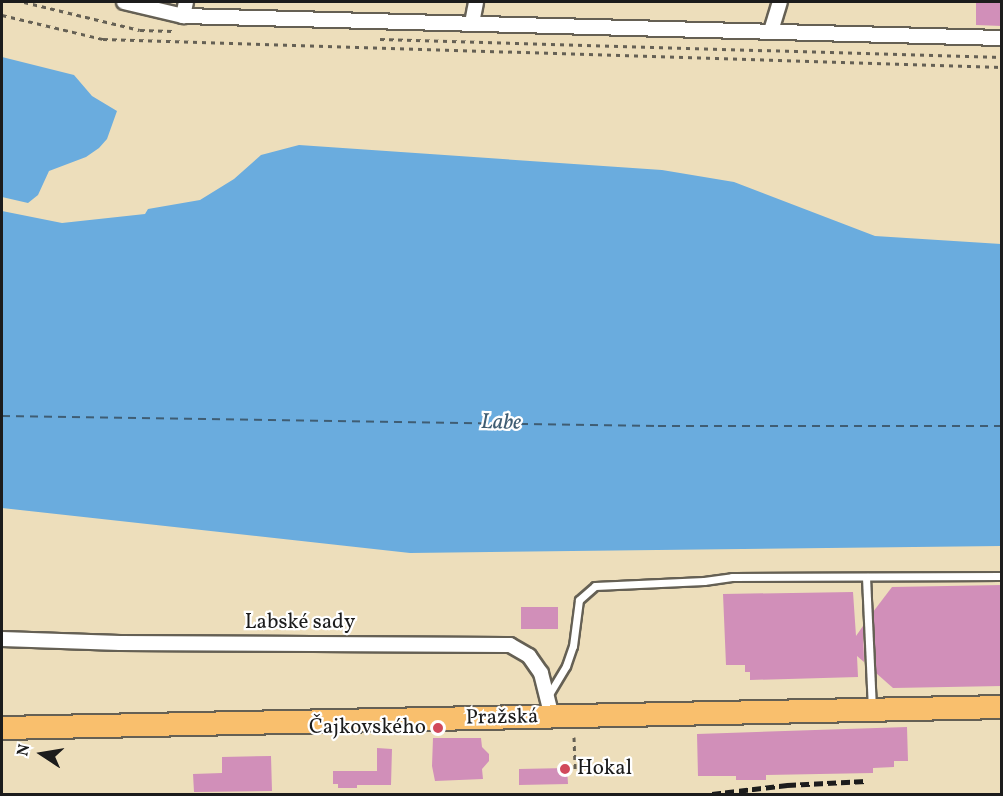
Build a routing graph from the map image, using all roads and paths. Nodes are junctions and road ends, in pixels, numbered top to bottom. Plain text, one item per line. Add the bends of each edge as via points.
1 (124, 2) edge
2 (186, 2) edge
3 (476, 2) edge
4 (780, 2) edge
5 (2, 15) edge
6 (183, 16) junction
7 (472, 23) junction
8 (771, 31) junction
9 (1002, 38) edge
10 (1002, 67) edge
11 (1002, 576) edge
12 (866, 577) junction
13 (2, 639) edge
14 (1002, 707) edge
15 (872, 710) junction
16 (557, 711) junction
17 (2, 728) edge
18 (574, 771) dead end

1 - 6 street
2 - 6 street
3 - 7 street
4 - 8 street
5 - 10 path via 103,39
6 - 7 street
7 - 8 street
8 - 9 street
11 - 12 lane
12 - 15 lane
12 - 16 lane via 732,577 595,586 579,600 573,646
13 - 16 street, Labské sady via 510,645 529,656
14 - 15 main road, Pražská
15 - 16 main road, Pražská
16 - 17 main road, Pražská
16 - 18 path

